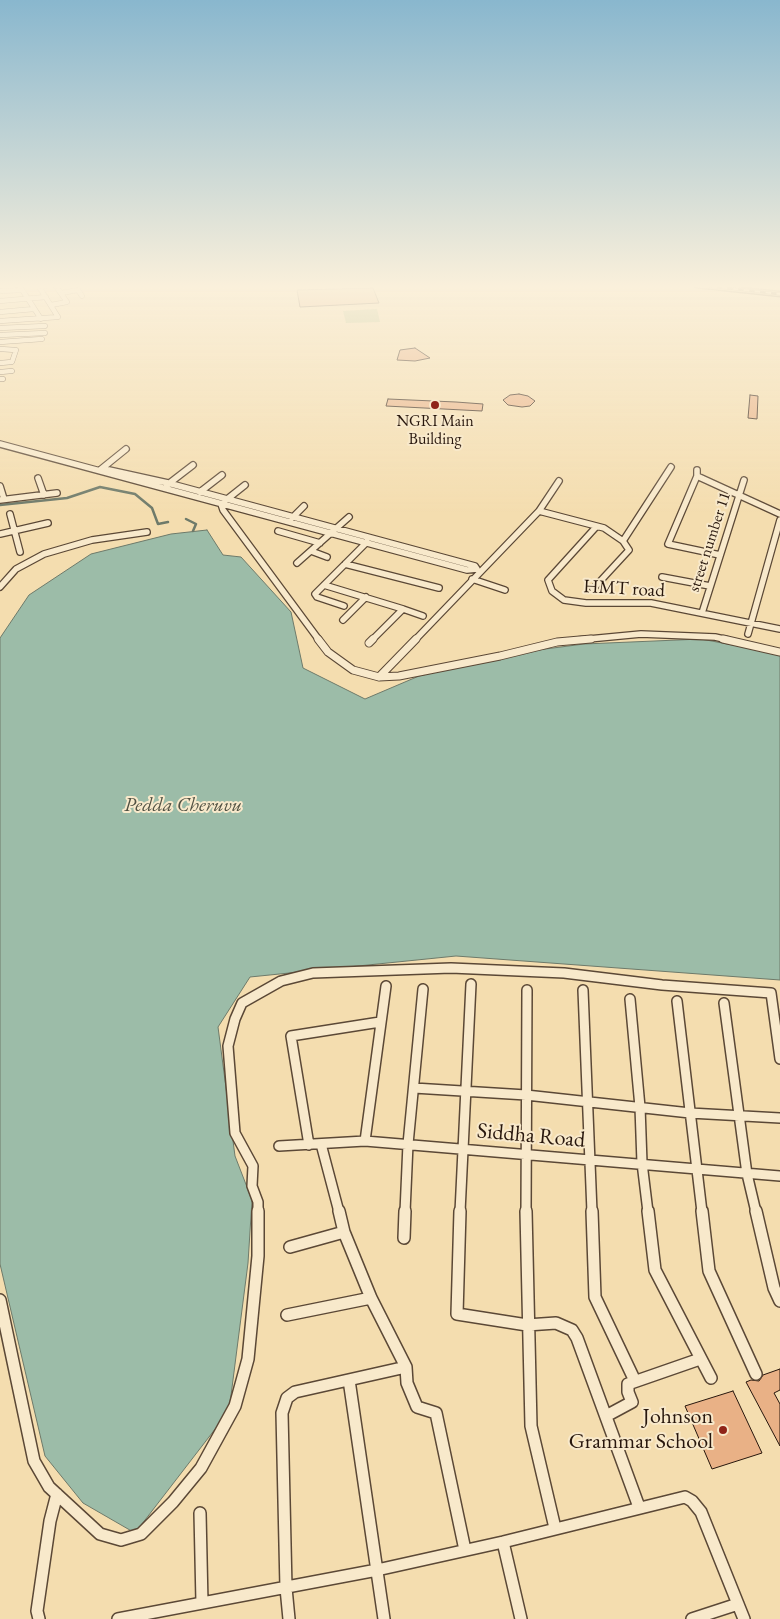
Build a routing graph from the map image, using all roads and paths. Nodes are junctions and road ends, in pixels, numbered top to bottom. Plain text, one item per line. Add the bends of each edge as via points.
1 (12, 361) edge
2 (0, 364) edge
3 (12, 371) dead end
4 (0, 372) edge
5 (0, 444) edge
6 (126, 449) dead end
7 (193, 465) dead end
8 (671, 467) dead end
9 (101, 471) junction
10 (222, 475) dead end
11 (38, 478) dead end
12 (744, 480) dead end
13 (559, 481) dead end
14 (166, 485) junction
15 (246, 485) dead end
16 (0, 486) edge
17 (200, 492) junction
18 (57, 493) dead end
19 (44, 495) junction
20 (740, 495) junction
21 (228, 499) junction
22 (2, 500) edge
23 (221, 504) junction
24 (304, 506) dead end
25 (539, 511) junction
26 (10, 514) dead end
27 (780, 514) edge
28 (349, 517) dead end
29 (292, 519) junction
30 (780, 520) edge
31 (48, 523) dead end
32 (596, 527) junction
33 (337, 528) junction
34 (15, 530) junction
35 (278, 531) dead end
36 (147, 532) dead end
37 (332, 533) junction
38 (0, 534) edge
39 (371, 538) junction
40 (624, 541) junction
41 (320, 543) junction
42 (366, 543) junction
43 (311, 551) junction
44 (20, 552) dead end
45 (720, 555) junction
46 (440, 556) junction
47 (327, 557) dead end
48 (435, 562) junction
49 (297, 563) dead end
50 (345, 564) junction
51 (662, 577) dead end
52 (472, 579) junction
53 (324, 585) junction
54 (0, 586) edge
55 (710, 586) junction
56 (439, 588) dead end
57 (593, 589) dead end
58 (505, 590) dead end
59 (366, 597) junction
60 (344, 606) dead end
61 (403, 609) junction
62 (702, 613) junction
63 (423, 616) dead end
64 (343, 620) dead end
65 (750, 622) junction
66 (780, 628) edge
67 (748, 634) dead end
68 (369, 643) dead end
69 (780, 652) edge
70 (379, 677) junction
71 (471, 984) dead end
72 (386, 986) dead end
73 (423, 989) dead end
74 (527, 990) dead end
75 (583, 990) dead end
76 (630, 999) dead end
77 (676, 1001) dead end
78 (724, 1003) dead end
79 (380, 1022) junction
80 (780, 1059) edge
81 (414, 1088) junction
82 (465, 1092) junction
83 (526, 1095) junction
84 (587, 1101) junction
85 (640, 1107) junction
86 (690, 1113) junction
87 (739, 1117) junction
88 (780, 1118) edge
89 (365, 1141) junction
90 (408, 1144) junction
91 (315, 1145) junction
92 (279, 1146) dead end
93 (462, 1149) junction
94 (525, 1154) junction
95 (590, 1159) junction
96 (642, 1164) junction
97 (696, 1170) junction
98 (747, 1174) junction
99 (780, 1176) edge
100 (344, 1232) junction
101 (404, 1238) dead end
102 (290, 1246) dead end
103 (371, 1298) junction
104 (0, 1300) edge
105 (780, 1300) edge
106 (287, 1315) dead end
107 (527, 1325) junction
108 (700, 1359) junction
109 (406, 1367) junction
110 (756, 1374) dead end
111 (710, 1378) dead end
112 (349, 1380) junction
113 (635, 1381) junction
114 (606, 1416) junction
115 (57, 1494) junction
116 (639, 1506) junction
117 (200, 1513) dead end
118 (555, 1528) junction
119 (503, 1542) junction
120 (465, 1550) junction
121 (377, 1570) junction
122 (286, 1588) junction
123 (202, 1603) junction
124 (738, 1604) junction
125 (39, 1619) edge
126 (118, 1619) edge
127 (289, 1619) edge
128 (384, 1619) edge
129 (521, 1619) edge
130 (692, 1619) edge
131 (744, 1619) edge

1 - 2 street
3 - 4 street
5 - 9 street
6 - 9 street
7 - 14 street
8 - 40 street
9 - 14 street via 109,470
10 - 17 street
11 - 19 street
12 - 20 street, street number 11
13 - 25 street
14 - 17 street
14 - 23 street
15 - 21 street
16 - 22 street
17 - 21 street
18 - 19 street
19 - 22 street
20 - 27 street
20 - 45 street, street number 11
20 - 45 street via 697,473 668,544
21 - 23 street
21 - 29 street
23 - 29 street
23 - 70 street via 328,652 353,670
24 - 29 street
25 - 32 street
25 - 52 street
26 - 34 street
28 - 33 street
29 - 33 street
29 - 37 street
30 - 65 street
31 - 34 street
32 - 40 street via 604,528
32 - 62 street, HMT road via 548,580 552,592 564,600 651,603
33 - 37 street
33 - 39 street
34 - 38 street
34 - 44 street
35 - 41 street
36 - 54 street via 92,540 44,554 16,570
37 - 41 street
37 - 42 street
39 - 42 street
39 - 46 street
40 - 57 street via 629,550
41 - 43 street
42 - 48 street
42 - 50 street
43 - 47 street
43 - 49 street
45 - 55 street, street number 11
46 - 48 street
46 - 48 street via 477,568 471,571
50 - 53 street
50 - 56 street
51 - 55 street
52 - 58 street
52 - 70 street
53 - 59 street
53 - 60 street via 315,595
55 - 62 street, street number 11
59 - 61 street
59 - 64 street
61 - 63 street
61 - 68 street
62 - 65 street, HMT road
65 - 66 street, HMT road
65 - 67 street
69 - 70 street via 715,637 641,634 557,642 427,671
71 - 82 street
72 - 79 street
73 - 81 street
74 - 83 street
75 - 84 street
76 - 85 street
77 - 86 street
78 - 87 street
79 - 89 street
79 - 91 street via 291,1036
80 - 115 street via 771,993 662,985 564,973 451,968 313,972 262,990 242,1003 228,1046 235,1133 253,1166 252,1186 258,1202 253,1317 248,1359 236,1406 201,1468 141,1534 121,1540 100,1534
81 - 82 street
81 - 90 street
82 - 83 street
82 - 93 street
83 - 84 street
83 - 94 street
84 - 85 street
84 - 95 street
85 - 86 street
85 - 96 street
86 - 87 street
86 - 97 street
87 - 88 street
87 - 98 street
89 - 90 street, Siddha Road
89 - 91 street, Siddha Road
90 - 93 street, Siddha Road
90 - 101 street
91 - 92 street, Siddha Road
91 - 100 street
93 - 94 street, Siddha Road
93 - 107 street via 457,1314
94 - 95 street, Siddha Road
94 - 107 street
95 - 96 street, Siddha Road
95 - 113 street via 596,1297
96 - 97 street, Siddha Road
96 - 108 street via 655,1270
97 - 98 street, Siddha Road
97 - 110 street via 709,1271
98 - 99 street, Siddha Road
98 - 105 street via 774,1288
100 - 102 street
100 - 103 street
103 - 106 street
103 - 109 street
104 - 115 street via 34,1461 49,1487
107 - 114 street via 556,1323 572,1330
107 - 118 street via 531,1426
108 - 111 street
108 - 113 street
109 - 112 street
109 - 120 street via 407,1383 418,1407 436,1413
112 - 121 street
112 - 122 street via 295,1392 287,1398 282,1413
113 - 114 street via 628,1384 632,1402
114 - 116 street
115 - 125 street via 38,1602
116 - 118 street
116 - 124 street via 678,1497 692,1501 701,1512
117 - 123 street
118 - 119 street
119 - 120 street
119 - 129 street
120 - 121 street
121 - 122 street
121 - 128 street
122 - 123 street
122 - 127 street
123 - 126 street
124 - 130 street
124 - 131 street

